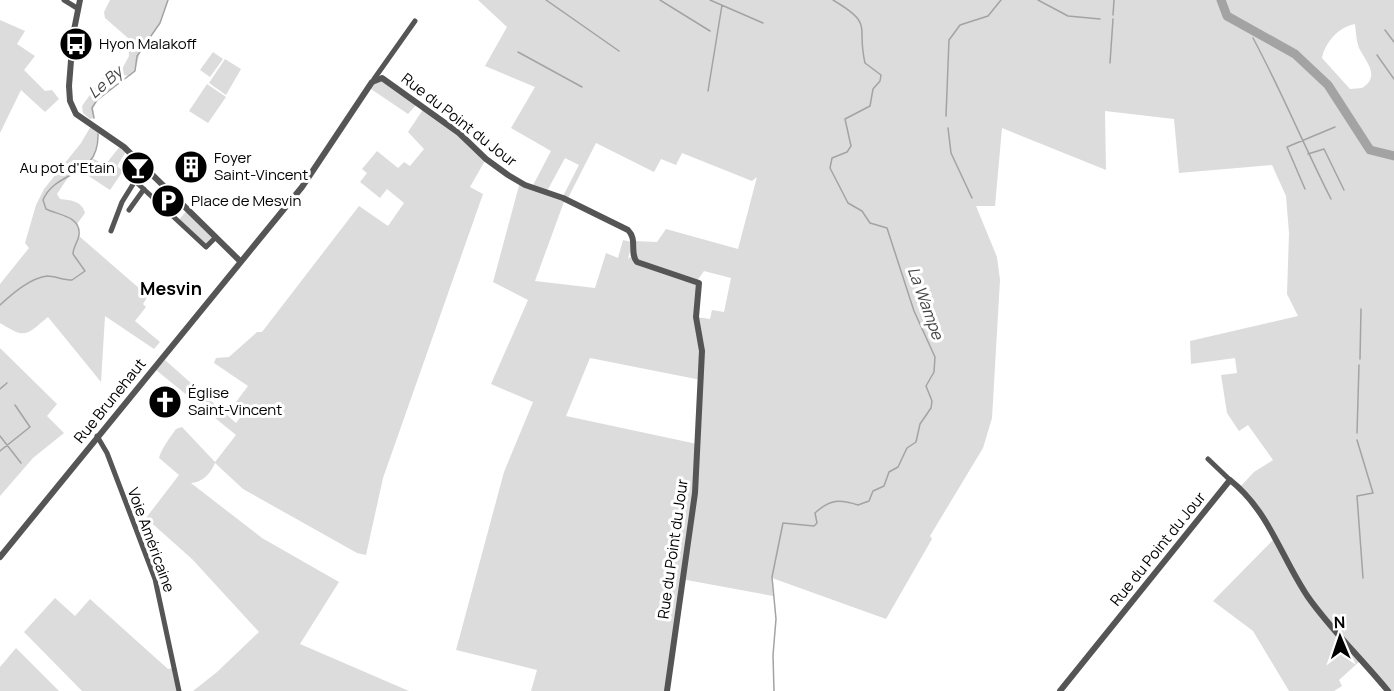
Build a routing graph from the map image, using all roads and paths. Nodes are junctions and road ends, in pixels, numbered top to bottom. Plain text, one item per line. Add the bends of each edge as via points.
1 (64, 0) edge
2 (80, 0) edge
3 (77, 8) junction
4 (415, 21) dead end
5 (374, 79) junction
6 (145, 167) junction
7 (135, 181) junction
8 (144, 189) junction
9 (129, 210) dead end
10 (111, 231) dead end
11 (216, 237) junction
12 (240, 261) junction
13 (97, 436) junction
14 (1208, 459) dead end
15 (1230, 480) junction
16 (0, 557) edge
17 (179, 691) edge
18 (667, 691) edge
19 (1060, 691) edge
20 (1388, 691) edge

1 - 3 street
2 - 3 street
3 - 6 street via 69,94 74,111
4 - 5 street
5 - 12 street via 307,180
5 - 18 street, Rue du Point du Jour via 387,80 520,182 628,230 634,238 633,255 637,262 699,284 696,317 702,351 695,493
6 - 7 street
6 - 11 street
7 - 8 street
7 - 10 street
8 - 9 street
8 - 11 street via 206,247
11 - 12 street
12 - 13 street, Rue Brunehaut
13 - 16 street, Rue Brunehaut
13 - 17 street, Voie Américaine via 155,579
14 - 15 street
15 - 19 street, Rue du Point du Jour
15 - 20 street via 1257,505 1314,604

